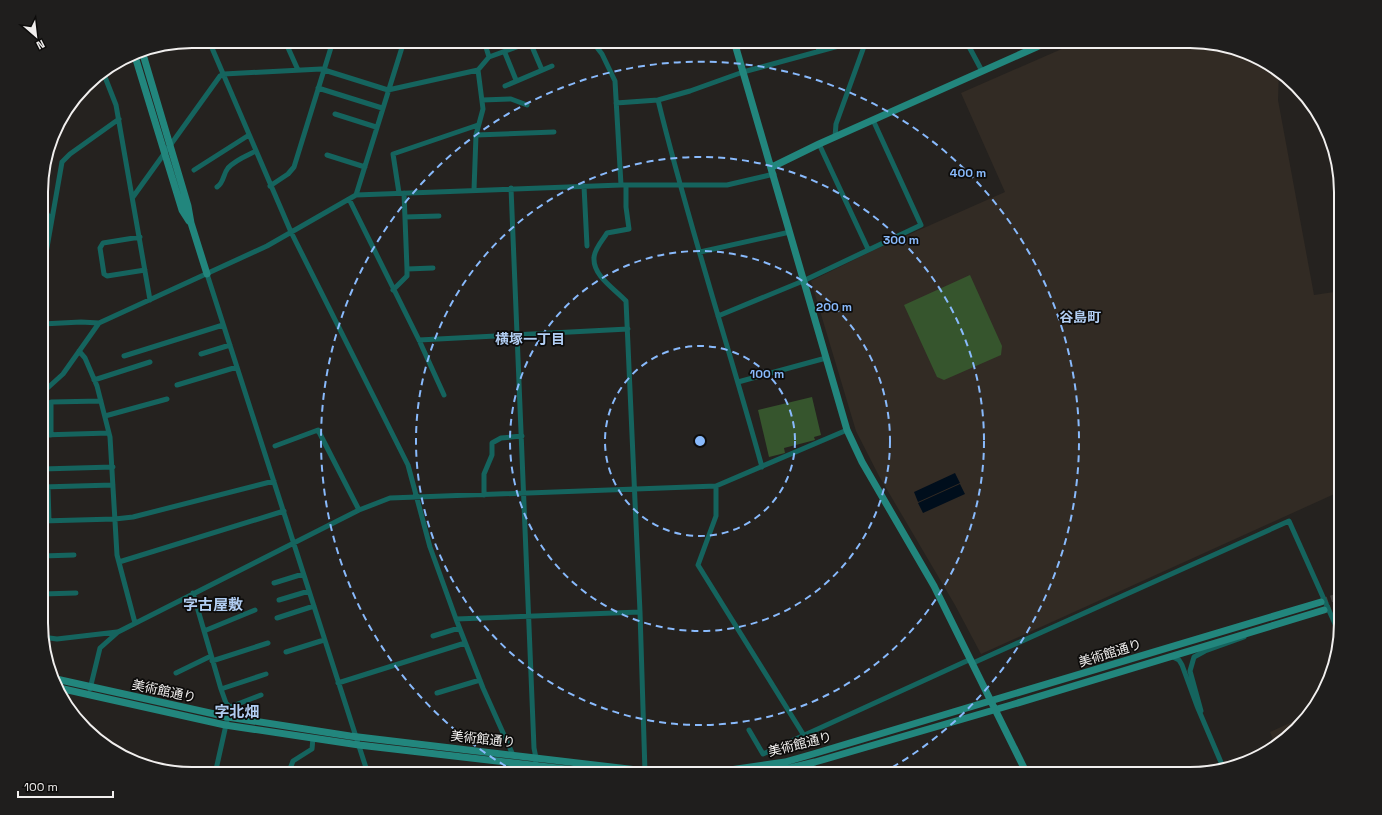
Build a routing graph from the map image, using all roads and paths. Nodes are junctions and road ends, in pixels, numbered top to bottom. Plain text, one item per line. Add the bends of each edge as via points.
1 (212, 48) edge
2 (288, 48) edge
3 (330, 48) edge
4 (402, 48) edge
5 (486, 48) edge
6 (517, 48) edge
7 (533, 48) edge
8 (597, 48) edge
9 (736, 48) edge
10 (818, 48) edge
11 (830, 48) edge
12 (863, 48) edge
13 (970, 48) edge
14 (1034, 48) edge
15 (819, 51) junction
16 (505, 53) junction
17 (144, 57) edge
18 (489, 57) junction
19 (136, 59) edge
20 (552, 66) dead end
21 (298, 70) junction
22 (323, 70) junction
23 (478, 70) junction
24 (542, 70) junction
25 (982, 71) junction
26 (743, 72) junction
27 (224, 74) junction
28 (105, 77) edge
29 (516, 80) junction
30 (505, 86) dead end
31 (318, 88) junction
32 (388, 90) junction
33 (482, 100) junction
34 (658, 100) junction
35 (616, 103) junction
36 (527, 105) dead end
37 (382, 108) junction
38 (335, 114) dead end
39 (119, 119) junction
40 (873, 120) junction
41 (478, 125) junction
42 (376, 127) junction
43 (554, 132) dead end
44 (249, 135) junction
45 (476, 135) junction
46 (835, 137) junction
47 (819, 144) junction
48 (170, 146) junction
49 (256, 151) junction
50 (165, 153) junction
51 (327, 155) dead end
52 (365, 167) junction
53 (194, 170) dead end
54 (773, 170) junction
55 (623, 185) junction
56 (270, 186) junction
57 (584, 186) junction
58 (679, 186) junction
59 (217, 187) dead end
60 (511, 188) junction
61 (474, 190) junction
62 (401, 193) junction
63 (356, 195) junction
64 (133, 197) junction
65 (349, 199) junction
66 (439, 216) dead end
67 (405, 217) junction
68 (48, 218) edge
69 (50, 223) junction
70 (191, 223) junction
71 (291, 232) junction
72 (790, 232) junction
73 (48, 236) edge
74 (140, 237) junction
75 (587, 246) dead end
76 (868, 249) junction
77 (700, 252) junction
78 (433, 268) dead end
79 (407, 269) junction
80 (145, 270) junction
81 (207, 274) junction
82 (803, 281) junction
83 (393, 290) junction
84 (150, 300) junction
85 (718, 316) junction
86 (100, 323) junction
87 (48, 324) edge
88 (223, 325) junction
89 (628, 330) junction
90 (518, 335) junction
91 (419, 340) junction
92 (230, 345) junction
93 (79, 351) junction
94 (201, 354) dead end
95 (124, 356) dead end
96 (826, 358) junction
97 (150, 362) dead end
98 (237, 367) junction
99 (94, 380) junction
100 (738, 382) junction
101 (177, 384) dead end
102 (48, 388) edge
103 (444, 395) dead end
104 (167, 399) dead end
105 (101, 401) junction
106 (105, 416) junction
107 (848, 430) junction
108 (109, 433) junction
109 (51, 435) joint
110 (522, 436) junction
111 (275, 446) dead end
112 (113, 467) junction
113 (762, 467) junction
114 (48, 469) edge
115 (274, 481) junction
116 (113, 486) junction
117 (716, 486) junction
118 (48, 487) edge
119 (634, 488) junction
120 (525, 494) junction
121 (484, 495) junction
122 (417, 497) junction
123 (359, 510) junction
124 (284, 511) junction
125 (115, 519) junction
126 (48, 521) edge
127 (294, 544) junction
128 (74, 555) dead end
129 (48, 556) edge
130 (119, 562) junction
131 (303, 574) junction
132 (274, 582) dead end
133 (309, 591) junction
134 (76, 593) dead end
135 (193, 593) junction
136 (48, 594) edge
137 (278, 600) dead end
138 (1321, 602) tunnel mouth
139 (314, 606) junction
140 (255, 610) dead end
141 (1324, 610) tunnel mouth
142 (640, 612) junction
143 (529, 615) junction
144 (277, 618) dead end
145 (456, 618) junction
146 (1334, 622) edge
147 (135, 623) junction
148 (459, 628) junction
149 (204, 631) junction
150 (118, 632) junction
151 (1249, 632) junction
152 (433, 636) dead end
153 (48, 637) edge
154 (324, 640) junction
155 (465, 643) junction
156 (268, 644) dead end
157 (286, 652) dead end
158 (1170, 656) junction
159 (212, 659) junction
160 (972, 661) junction
161 (176, 673) dead end
162 (266, 674) dead end
163 (60, 680) edge
164 (480, 680) junction
165 (338, 683) junction
166 (64, 688) edge
167 (221, 689) junction
168 (89, 690) junction
169 (437, 693) dead end
170 (261, 695) dead end
171 (990, 701) junction
172 (230, 707) junction
173 (995, 710) junction
174 (1201, 714) junction
175 (228, 717) junction
176 (225, 725) junction
177 (748, 730) dead end
178 (803, 734) junction
179 (356, 736) junction
180 (313, 738) junction
181 (359, 745) junction
182 (513, 755) junction
183 (536, 758) junction
184 (1221, 763) edge
185 (536, 766) junction
186 (216, 767) edge
187 (291, 767) edge
188 (366, 767) edge
189 (545, 767) edge
190 (606, 767) edge
191 (645, 767) edge
192 (751, 767) edge
193 (794, 767) edge
194 (1024, 767) edge

1 - 27 street
2 - 21 street
3 - 22 street
4 - 32 street
5 - 18 street
6 - 16 street
7 - 24 street
8 - 35 street via 615,81
9 - 26 street
10 - 15 street
11 - 15 street
12 - 46 street via 836,124
13 - 25 street
14 - 25 street
15 - 26 street
16 - 18 street
16 - 29 street
17 - 48 street
18 - 23 street
19 - 50 street
20 - 24 street
21 - 22 street
21 - 27 street
22 - 31 street
22 - 32 street
23 - 32 street
23 - 33 street
24 - 29 street
25 - 40 street
26 - 34 street
26 - 54 street
27 - 44 street
27 - 48 street
28 - 39 street
29 - 30 street
31 - 37 street
31 - 56 street via 294,167
32 - 37 street
33 - 36 street via 511,99
33 - 41 street
34 - 35 street
34 - 58 street
35 - 55 street
37 - 42 street
38 - 42 street
39 - 64 street
39 - 69 street via 62,162
40 - 46 street
40 - 76 street via 921,225
41 - 45 street
41 - 62 street via 393,154
42 - 52 street
43 - 45 street
44 - 49 street
44 - 53 street
45 - 61 street
46 - 47 street
47 - 54 street
47 - 76 street
48 - 50 street
48 - 70 street
49 - 56 street
49 - 59 street via 231,166
50 - 64 street
50 - 70 street via 182,210
51 - 52 street
52 - 63 street
54 - 58 street via 727,185
54 - 72 street
55 - 57 street
55 - 58 street
55 - 89 street via 629,229 607,233 594,257 599,275 626,301
56 - 71 street
57 - 60 street
57 - 75 street
58 - 77 street
60 - 61 street
60 - 90 street
61 - 62 street
62 - 63 street
62 - 67 street
63 - 65 street
64 - 74 street
65 - 71 street
65 - 83 street
66 - 67 street
67 - 79 street
68 - 69 street
69 - 73 street
70 - 81 street
71 - 81 street
71 - 122 street via 408,465
72 - 77 street
72 - 82 street
74 - 80 street
74 - 80 street via 103,243 100,248 104,274 107,276
76 - 82 street
77 - 85 street
78 - 79 street
79 - 83 street via 407,276
80 - 84 street
81 - 84 street
81 - 88 street
82 - 85 street
82 - 96 street
83 - 91 street
84 - 86 street
85 - 100 street
86 - 87 street
86 - 93 street
88 - 92 street
88 - 95 street
89 - 90 street
89 - 119 street
90 - 91 street
90 - 110 street
91 - 103 street
92 - 94 street
92 - 98 street
93 - 99 street via 85,358
93 - 102 street via 63,374
96 - 100 street
96 - 107 street
97 - 99 street
98 - 101 street
98 - 115 street
99 - 105 street
100 - 113 street
104 - 106 street
105 - 106 street
105 - 109 street via 51,402
106 - 108 street
107 - 113 street
107 - 160 street via 862,462 934,586
108 - 109 street
108 - 112 street
110 - 120 street
110 - 121 street via 501,438 492,443 492,455 484,474
111 - 123 street via 318,430
112 - 114 street
112 - 116 street
113 - 117 street
115 - 124 street
115 - 125 street via 133,517
116 - 118 street
116 - 125 street
117 - 119 street
117 - 178 street via 716,516 698,565
119 - 120 street
119 - 142 street
120 - 121 street
120 - 143 street
121 - 122 street
122 - 123 street via 390,498
122 - 145 street via 430,547
123 - 127 street
124 - 127 street
124 - 130 street
125 - 126 street
125 - 130 street
127 - 131 street
127 - 135 street
128 - 129 street
130 - 147 street
131 - 132 street
131 - 133 street
133 - 137 street
133 - 139 street
134 - 136 street
135 - 147 street
135 - 149 street
138 - 171 street, 美術館通り
139 - 144 street
139 - 154 street
140 - 149 street
141 - 151 street, 美術館通り
142 - 143 street
142 - 191 street
143 - 145 street
143 - 183 street
145 - 148 street
146 - 160 street via 1289,521
147 - 150 street
148 - 152 street
148 - 155 street
149 - 159 street
150 - 153 street via 93,636
150 - 168 street via 100,649
151 - 158 street, 美術館通り
151 - 174 street via 1240,639 1194,657 1190,671 1201,705
154 - 157 street
154 - 165 street
155 - 164 street
155 - 165 street
156 - 159 street
158 - 173 street, 美術館通り
158 - 174 street via 1181,662
159 - 161 street
159 - 167 street
160 - 171 street
160 - 178 street
162 - 167 street
163 - 168 street, 美術館通り
164 - 169 street
164 - 182 street
165 - 179 street
166 - 168 street, 美術館通り
167 - 172 street
168 - 175 street, 美術館通り
168 - 176 street, 美術館通り
170 - 172 street
171 - 173 street
171 - 192 street, 美術館通り via 785,762
172 - 175 street
173 - 193 street, 美術館通り
173 - 194 street
174 - 184 street
175 - 176 street
175 - 179 street, 美術館通り
176 - 180 street, 美術館通り
176 - 186 street
177 - 178 street via 763,754
179 - 181 street
179 - 182 street, 美術館通り
180 - 181 street, 美術館通り
180 - 187 street via 312,749 293,761
181 - 185 street, 美術館通り
181 - 188 street
182 - 183 street, 美術館通り
183 - 185 street
183 - 190 street, 美術館通り
185 - 189 street, 美術館通り

